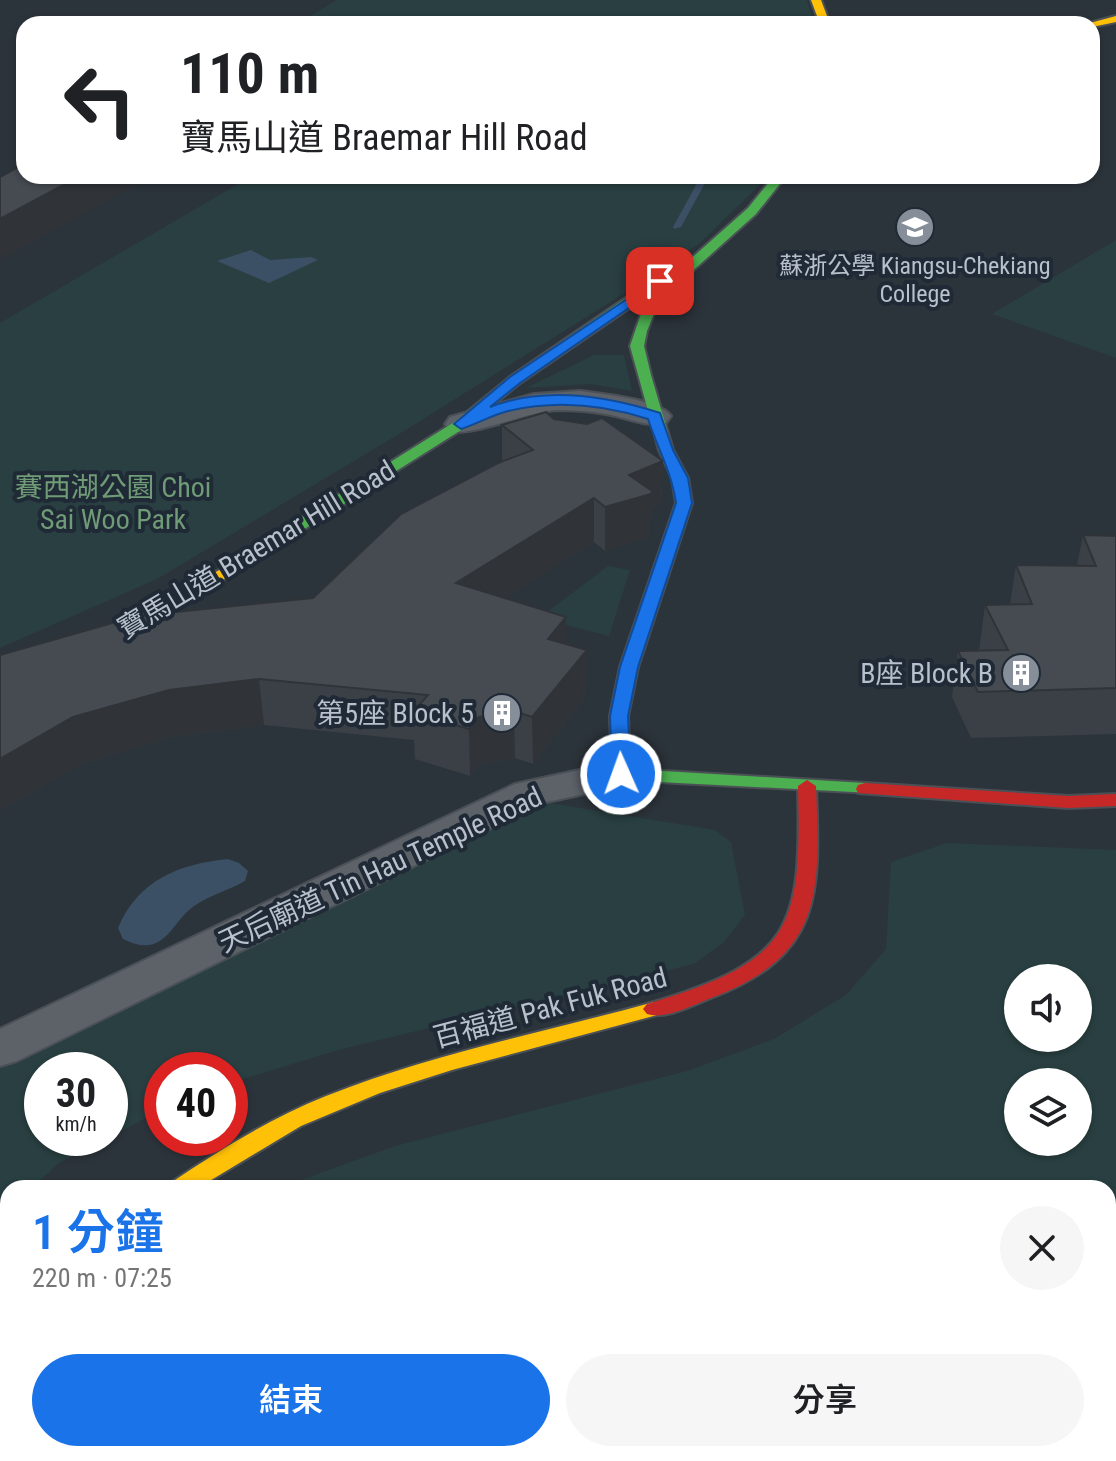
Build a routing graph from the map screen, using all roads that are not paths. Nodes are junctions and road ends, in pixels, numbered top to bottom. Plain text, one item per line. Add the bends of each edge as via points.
1 (774, 184) edge
2 (708, 248) junction
3 (637, 346) junction
4 (558, 350) junction
5 (655, 416) junction
6 (461, 424) junction
7 (0, 681) edge
8 (621, 774) junction
9 (807, 786) junction
10 (1116, 800) edge
11 (0, 1049) edge
12 (192, 1180) edge

1 - 2 street, 寶馬山道 Braemar Hill Road via 752,211
2 - 3 street, 寶馬山道 Braemar Hill Road via 653,299
2 - 4 street, 寶馬山道 Braemar Hill Road
3 - 4 street
3 - 5 street
4 - 6 street, 寶馬山道 Braemar Hill Road
5 - 6 street, 寶馬山道 Braemar Hill Road via 622,405 562,399 502,408
5 - 8 street via 680,478 684,503 629,667 619,716
6 - 7 street, 寶馬山道 Braemar Hill Road via 162,610
8 - 9 street, 天后廟道 Tin Hau Temple Road
8 - 11 street, 天后廟道 Tin Hau Temple Road via 530,793
9 - 10 street, 天后廟道 Tin Hau Temple Road via 1068,802
9 - 12 street, 百福道 Pak Fuk Road via 799,920 769,959 729,982 679,1000 443,1064 320,1107 231,1153

